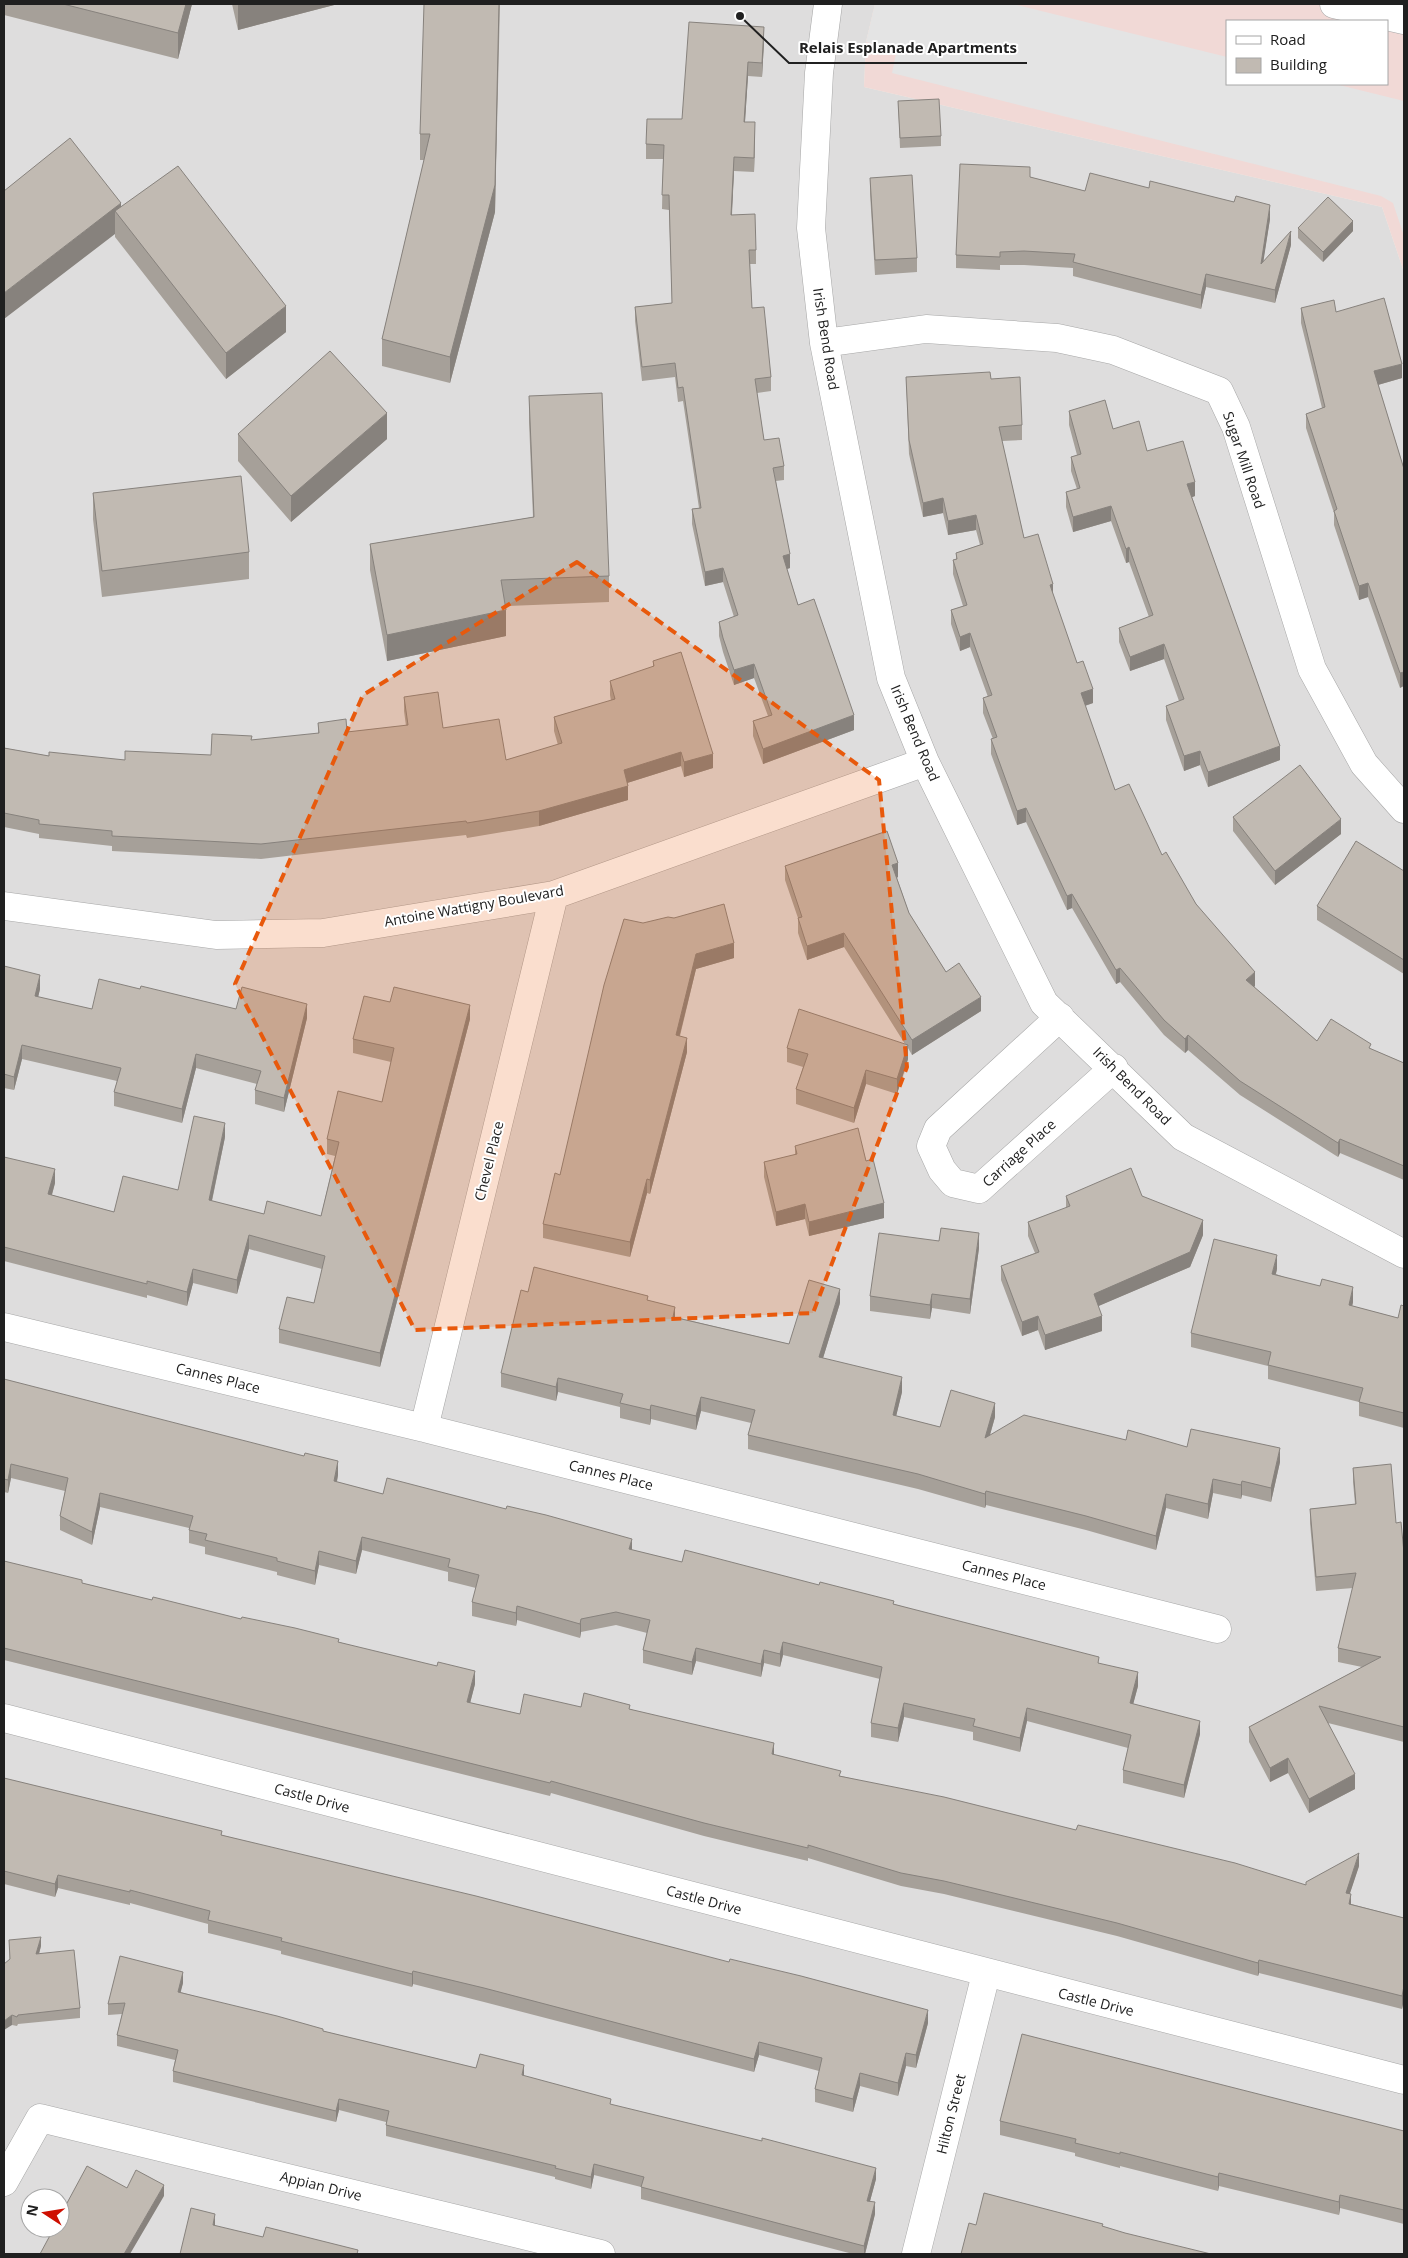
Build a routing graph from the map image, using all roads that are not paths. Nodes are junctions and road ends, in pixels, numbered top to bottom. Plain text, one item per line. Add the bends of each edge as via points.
1 (828, 4) edge
2 (1334, 4) edge
3 (1404, 20) edge
4 (824, 344) junction
5 (925, 762) junction
6 (1404, 809) edge
7 (554, 894) junction
8 (4, 906) edge
9 (1060, 1017) junction
10 (1114, 1068) junction
11 (1404, 1254) edge
12 (4, 1326) edge
13 (424, 1428) junction
14 (1217, 1629) dead end
15 (4, 1718) edge
16 (986, 1974) junction
17 (1404, 2080) edge
18 (4, 2182) edge
19 (601, 2254) edge
20 (916, 2254) edge

1 - 4 street, Irish Bend Road via 819,73 811,228
2 - 3 street
4 - 5 street, Irish Bend Road via 891,678
4 - 6 street, Sugar Mill Road via 926,329 1057,338 1113,350 1219,391 1236,427 1312,669 1364,764
5 - 7 street, Antoine Wattigny Boulevard
5 - 9 street, Irish Bend Road via 1044,1002
7 - 8 street, Antoine Wattigny Boulevard via 322,933 216,935
7 - 13 street, Chevel Place
9 - 10 street, Irish Bend Road
9 - 10 street, Carriage Place via 938,1129 931,1146 942,1170 953,1183 979,1188
10 - 11 street, Irish Bend Road via 1183,1138
12 - 13 street, Cannes Place
13 - 14 street, Cannes Place
15 - 16 street, Castle Drive
16 - 17 street, Castle Drive
16 - 20 street, Hilton Street
18 - 19 street, Appian Drive via 40,2118

